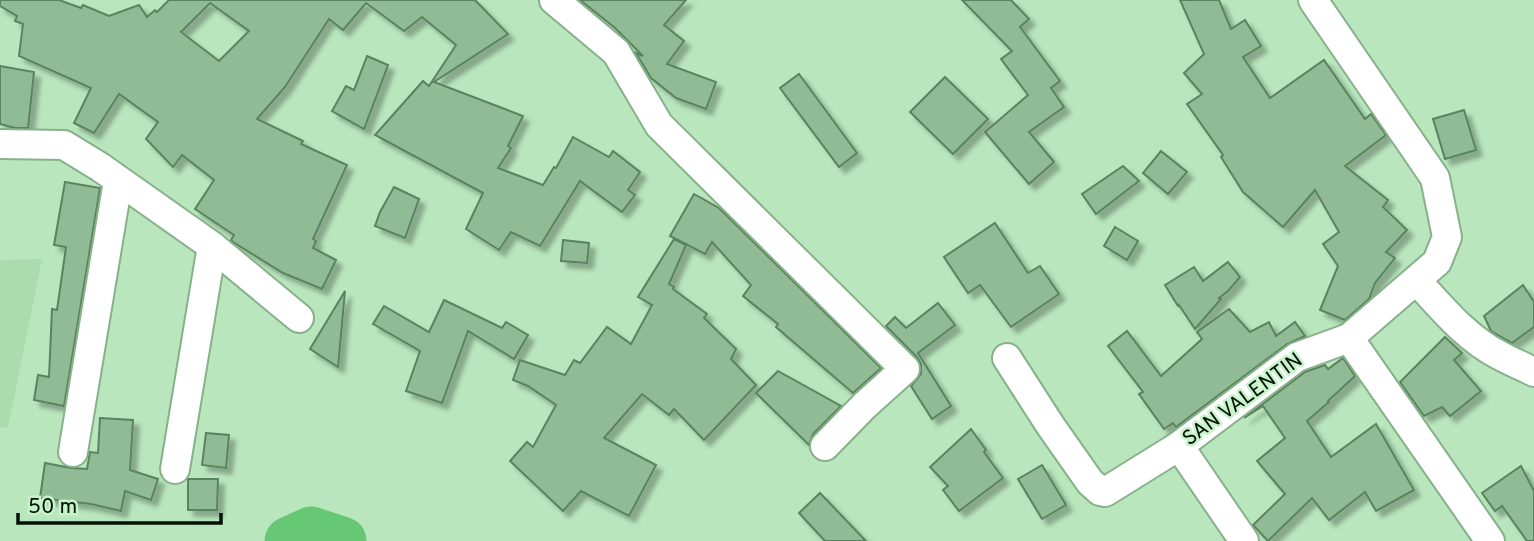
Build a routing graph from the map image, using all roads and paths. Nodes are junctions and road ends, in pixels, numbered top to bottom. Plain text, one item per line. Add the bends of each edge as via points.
1 (554, 0) edge
2 (1313, 0) edge
3 (0, 144) edge
4 (118, 181) junction
5 (212, 246) junction
6 (1417, 281) junction
7 (299, 318) dead end
8 (1349, 338) junction
9 (1007, 358) dead end
10 (1534, 372) edge
11 (825, 446) dead end
12 (1179, 446) junction
13 (74, 452) dead end
14 (174, 469) dead end
15 (1244, 541) edge
16 (1490, 541) edge

1 - 11 street via 616,52 659,125 905,369
2 - 6 street, SAN VALENTIN via 1436,178 1447,237 1437,262
3 - 4 street via 64,145
4 - 5 street
4 - 13 street
5 - 7 street
5 - 14 street
6 - 8 street, SAN VALENTIN
6 - 10 street via 1470,334 1496,354
8 - 12 street, SAN VALENTIN via 1297,357
8 - 16 street
9 - 12 street, SAN VALENTIN via 1100,491
12 - 15 street

